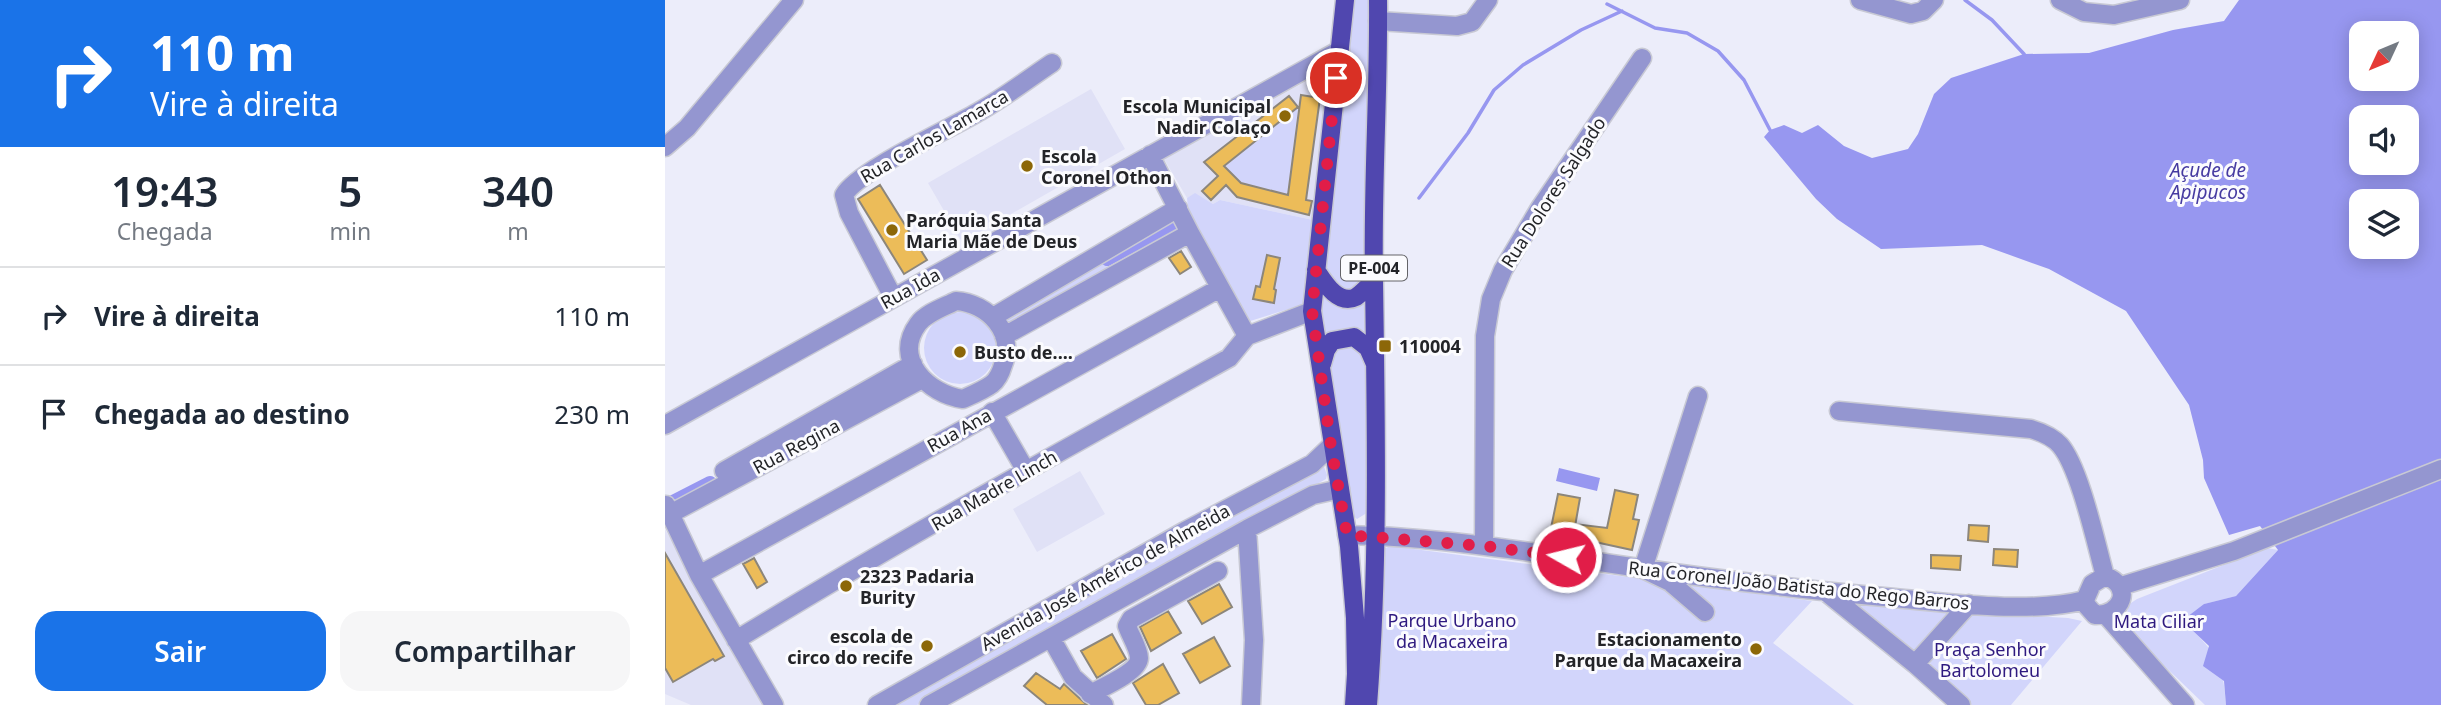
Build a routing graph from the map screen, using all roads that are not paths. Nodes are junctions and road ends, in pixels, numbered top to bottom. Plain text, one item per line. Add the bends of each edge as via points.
1 (794, 0) edge
2 (1345, 0) edge
3 (1378, 0) edge
4 (1488, 0) edge
5 (1860, 0) edge
6 (1934, 0) edge
7 (2180, 0) edge
8 (2064, 1) edge
9 (1378, 21) junction
10 (1340, 50) junction
11 (1642, 58) dead end
12 (1052, 63) dead end
13 (665, 147) edge
14 (1150, 155) junction
15 (1178, 208) junction
16 (1189, 233) junction
17 (1316, 270) junction
18 (939, 272) junction
19 (1374, 281) junction
20 (1220, 288) junction
21 (900, 293) junction
22 (956, 301) junction
23 (1312, 311) junction
24 (993, 317) junction
25 (922, 319) junction
26 (1005, 336) junction
27 (1247, 336) junction
28 (1321, 367) junction
29 (1376, 368) junction
30 (917, 371) junction
31 (992, 384) junction
32 (1697, 396) dead end
33 (966, 398) junction
34 (1839, 411) dead end
35 (992, 412) junction
36 (665, 425) edge
37 (1331, 446) junction
38 (2441, 469) edge
39 (1026, 471) junction
40 (1340, 489) junction
41 (667, 506) edge
42 (1247, 529) junction
43 (1347, 535) junction
44 (1376, 536) junction
45 (1484, 546) junction
46 (1643, 569) junction
47 (1218, 571) dead end
48 (699, 575) junction
49 (2105, 576) junction
50 (2121, 586) junction
51 (1826, 592) junction
52 (2085, 600) junction
53 (1969, 604) junction
54 (1705, 612) dead end
55 (2106, 615) junction
56 (1051, 638) junction
57 (736, 640) junction
58 (1915, 664) junction
59 (1097, 700) edge
60 (774, 705) edge
61 (877, 705) edge
62 (929, 705) edge
63 (1251, 705) edge
64 (1354, 705) edge
65 (1368, 705) edge
66 (1961, 705) edge
67 (2185, 705) edge

1 - 13 street via 687,128
2 - 10 main road, PE-004
3 - 9 main road, PE-004
4 - 9 street via 1472,22 1457,26
5 - 6 street via 1918,14
7 - 8 street via 2114,15 2084,12
9 - 19 main road, PE-004
10 - 14 street, Rua Ida
10 - 17 main road, PE-004
11 - 45 street, Rua Dolores Salgado via 1540,208 1491,299 1485,335
12 - 21 street, Rua Carlos Lamarca via 1000,99 848,188 844,195 849,214
14 - 15 street
14 - 18 street, Rua Ida
15 - 16 street
15 - 24 street
16 - 20 street
16 - 26 street
17 - 19 main road via 1334,294 1344,298 1354,298
17 - 23 main road, PE-004
18 - 21 street, Rua Ida
18 - 22 street
19 - 29 main road, PE-004
20 - 27 street
20 - 35 street, Rua Ana
21 - 25 street
21 - 36 street, Rua Ida
22 - 24 street
22 - 25 street
23 - 27 street
23 - 28 main road, PE-004
24 - 26 street
25 - 30 street via 913,332 910,349
26 - 31 street via 1005,360
27 - 39 street, Rua Madre Linch via 1229,358
28 - 29 main road via 1332,341 1354,337 1368,348
28 - 37 main road, PE-004
29 - 44 main road, PE-004
30 - 33 street via 943,395
30 - 41 street, Rua Regina via 744,460
31 - 33 street
31 - 35 street
32 - 46 street
33 - 35 street
34 - 49 street via 2044,433 2059,444 2078,484
35 - 39 street
35 - 48 street, Rua Ana
37 - 40 main road, PE-004
37 - 61 street, Avenida José Américo de Almeida via 1312,464
38 - 50 street via 2234,551
39 - 57 street, Rua Madre Linch
40 - 42 street, Avenida José Américo de Almeida via 1313,495
40 - 43 main road, PE-004
41 - 48 street
42 - 56 street, Avenida José Américo de Almeida
42 - 63 street via 1254,640
43 - 44 street, Rua Coronel João Batista do Rego Barros
43 - 64 main road, PE-004 via 1355,629
44 - 45 street, Rua Coronel João Batista do Rego Barros
44 - 65 main road, PE-004
45 - 46 street, Rua Coronel João Batista do Rego Barros
46 - 51 street, Rua Coronel João Batista do Rego Barros
46 - 54 street via 1671,582
47 - 59 street via 1131,619 1127,626 1139,657 1137,666
48 - 57 street
49 - 50 street
49 - 52 street via 2092,584
50 - 55 street via 2120,601
51 - 53 street, Rua Coronel João Batista do Rego Barros
51 - 58 street
52 - 53 street, Rua Coronel João Batista do Rego Barros via 2065,605
52 - 55 street via 2095,615
53 - 58 street
55 - 67 street
56 - 59 street via 1073,677
56 - 62 street, Avenida José Américo de Almeida
57 - 60 street
58 - 66 street

